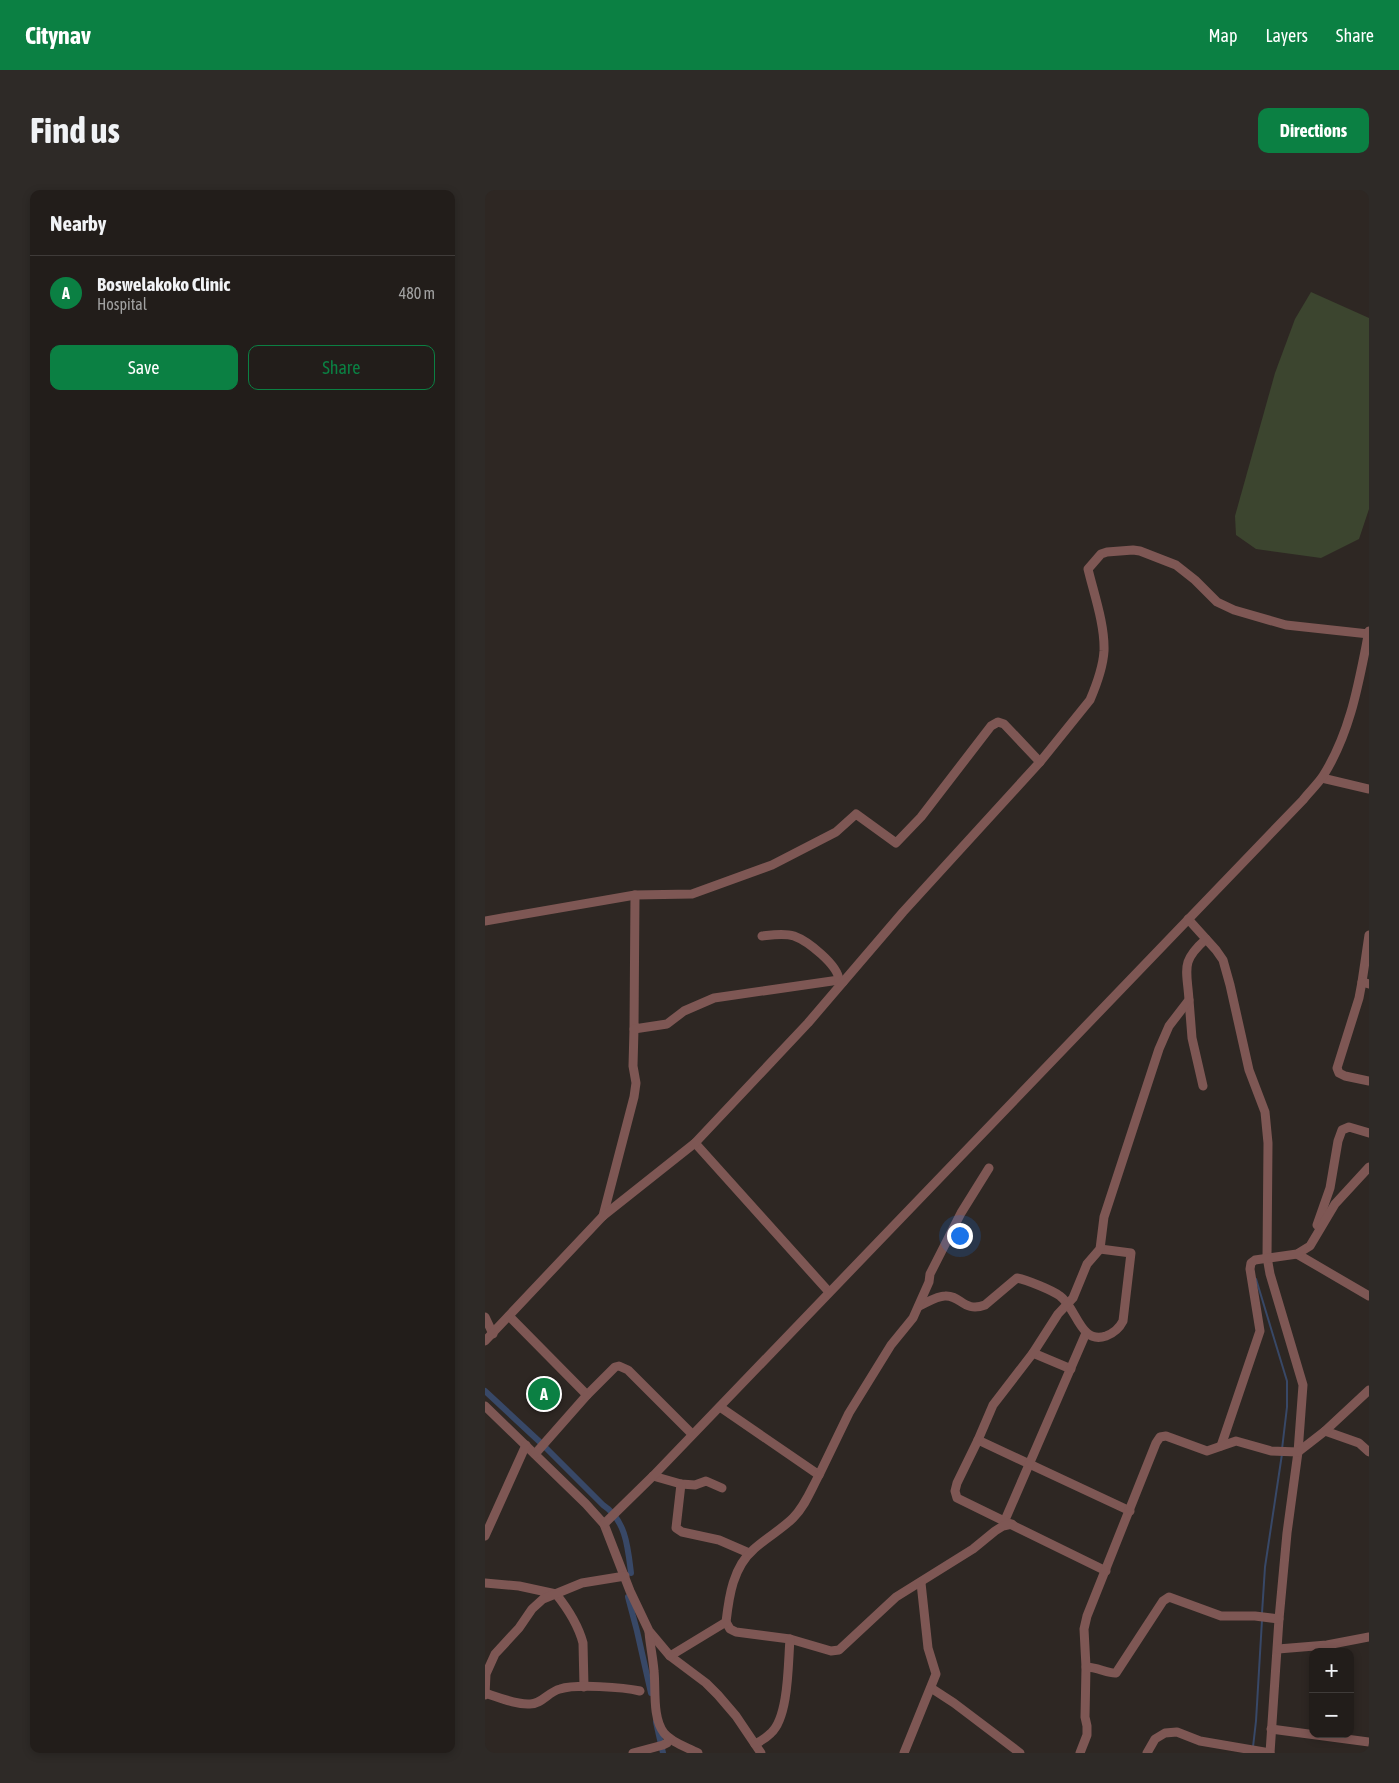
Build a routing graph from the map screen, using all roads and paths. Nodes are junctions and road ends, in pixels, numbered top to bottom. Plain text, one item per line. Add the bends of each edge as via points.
1 (1369, 633) edge
2 (1367, 650) edge
3 (1040, 762) junction
4 (1322, 778) junction
5 (1369, 789) edge
6 (635, 895) junction
7 (1188, 919) junction
8 (485, 920) edge
9 (1369, 935) edge
10 (762, 936) dead end
11 (1206, 939) junction
12 (841, 981) junction
13 (1365, 983) edge
14 (1189, 1000) junction
15 (634, 1029) junction
16 (1369, 1081) edge
17 (1203, 1086) dead end
18 (1369, 1133) edge
19 (695, 1144) junction
20 (1369, 1167) edge
21 (989, 1168) dead end
22 (603, 1216) junction
23 (1310, 1246) junction
24 (1099, 1249) junction
25 (1297, 1254) junction
26 (1267, 1257) junction
27 (829, 1292) junction
28 (1369, 1296) edge
29 (1067, 1303) junction
30 (919, 1306) junction
31 (509, 1316) junction
32 (485, 1317) edge
33 (1086, 1333) junction
34 (493, 1334) junction
35 (485, 1342) edge
36 (1033, 1352) junction
37 (1071, 1369) junction
38 (1369, 1390) edge
39 (587, 1395) junction
40 (485, 1406) edge
41 (720, 1406) junction
42 (1325, 1430) junction
43 (693, 1434) junction
44 (978, 1440) junction
45 (525, 1445) junction
46 (1221, 1446) junction
47 (1298, 1452) junction
48 (1369, 1452) edge
49 (535, 1454) junction
50 (1030, 1465) junction
51 (819, 1475) junction
52 (653, 1476) junction
53 (681, 1484) junction
54 (721, 1488) dead end
55 (1130, 1512) junction
56 (992, 1514) junction
57 (607, 1522) junction
58 (1009, 1522) junction
59 (995, 1531) junction
60 (485, 1536) edge
61 (749, 1553) junction
62 (1106, 1572) junction
63 (625, 1576) junction
64 (485, 1583) edge
65 (921, 1583) junction
66 (556, 1594) junction
67 (1279, 1619) junction
68 (725, 1622) junction
69 (649, 1631) junction
70 (1369, 1637) edge
71 (790, 1639) junction
72 (1278, 1649) junction
73 (670, 1656) junction
74 (1086, 1667) junction
75 (584, 1687) junction
76 (931, 1688) junction
77 (640, 1691) dead end
78 (485, 1694) edge
79 (1271, 1729) junction
80 (669, 1738) junction
81 (1369, 1742) edge
82 (755, 1744) junction
83 (633, 1753) edge
84 (698, 1753) edge
85 (761, 1753) edge
86 (905, 1753) edge
87 (1020, 1753) edge
88 (1080, 1753) edge
89 (1147, 1753) edge
90 (1270, 1753) edge

1 - 2 street
1 - 3 street via 1286,625 1234,610 1217,602 1171,562 1133,550 1101,554 1088,569 1104,653 1095,689 1090,700
2 - 4 street via 1351,714
3 - 6 street via 1004,724 998,722 991,726 921,817 896,843 856,814 822,841 712,888 692,894
3 - 12 street
4 - 5 street
4 - 7 street
6 - 8 street
6 - 15 street
7 - 11 street
7 - 27 street
9 - 13 street
10 - 12 street via 797,938 831,964
11 - 14 street via 1193,950 1187,964
11 - 26 street via 1223,960 1249,1070 1266,1117
12 - 15 street via 713,998 667,1024
12 - 19 street via 808,1023
13 - 16 street via 1337,1068 1345,1076
14 - 17 street via 1192,1038
14 - 24 street via 1169,1026 1159,1049 1104,1217
15 - 22 street via 634,1097
18 - 23 street via 1349,1127 1342,1130 1330,1188
19 - 22 street
19 - 27 street
20 - 23 street via 1335,1204
21 - 30 street via 930,1274
22 - 31 street
23 - 25 street
24 - 29 street via 1087,1264 1076,1292
24 - 33 street via 1131,1253 1123,1321 1119,1329 1107,1336 1094,1337
25 - 26 street
25 - 28 street
26 - 46 street via 1251,1263 1259,1331
26 - 47 street via 1302,1380
27 - 41 street
29 - 30 street via 1060,1296 1017,1278 979,1307 973,1308 950,1296
29 - 33 street
29 - 36 street
30 - 51 street via 849,1412
31 - 34 street
31 - 39 street
32 - 34 street
33 - 37 street
34 - 35 street
36 - 37 street
36 - 44 street via 993,1405
37 - 50 street
38 - 42 street
39 - 43 street via 615,1367 623,1366
39 - 49 street
40 - 45 street
41 - 43 street
41 - 51 street
42 - 47 street
42 - 48 street via 1359,1443
43 - 52 street
44 - 50 street
44 - 56 street via 955,1491 957,1498
45 - 49 street
45 - 60 street
46 - 47 street via 1236,1441 1271,1451
46 - 55 street via 1207,1451 1160,1437
47 - 67 street
49 - 57 street
50 - 55 street
50 - 58 street
51 - 61 street via 793,1518
52 - 53 street
52 - 57 street
53 - 54 street via 692,1485 706,1480
53 - 61 street via 676,1528 681,1532 719,1540
55 - 62 street
56 - 58 street
56 - 59 street
57 - 63 street
58 - 59 street
58 - 62 street
59 - 65 street
61 - 68 street via 729,1593
62 - 74 street via 1084,1629
63 - 66 street via 582,1583
63 - 69 street
64 - 66 street
65 - 71 street via 897,1597 839,1650 831,1652
65 - 76 street via 928,1648 936,1674
66 - 75 street via 570,1612 583,1643
66 - 78 street via 543,1599 532,1609 495,1654 486,1674
67 - 72 street
67 - 74 street via 1221,1616 1169,1597 1163,1601 1116,1673
68 - 71 street via 736,1632
68 - 73 street
69 - 73 street
69 - 80 street via 655,1672 654,1693 660,1725
70 - 72 street via 1327,1646
71 - 82 street via 784,1707 773,1732
72 - 79 street
73 - 82 street via 718,1695
74 - 88 street via 1087,1735
75 - 77 street
75 - 78 street via 562,1688 529,1705
76 - 86 street
76 - 87 street
79 - 81 street
79 - 90 street
80 - 83 street via 661,1746
80 - 84 street
82 - 85 street
89 - 90 street via 1155,1739 1165,1733 1177,1732 1201,1741

